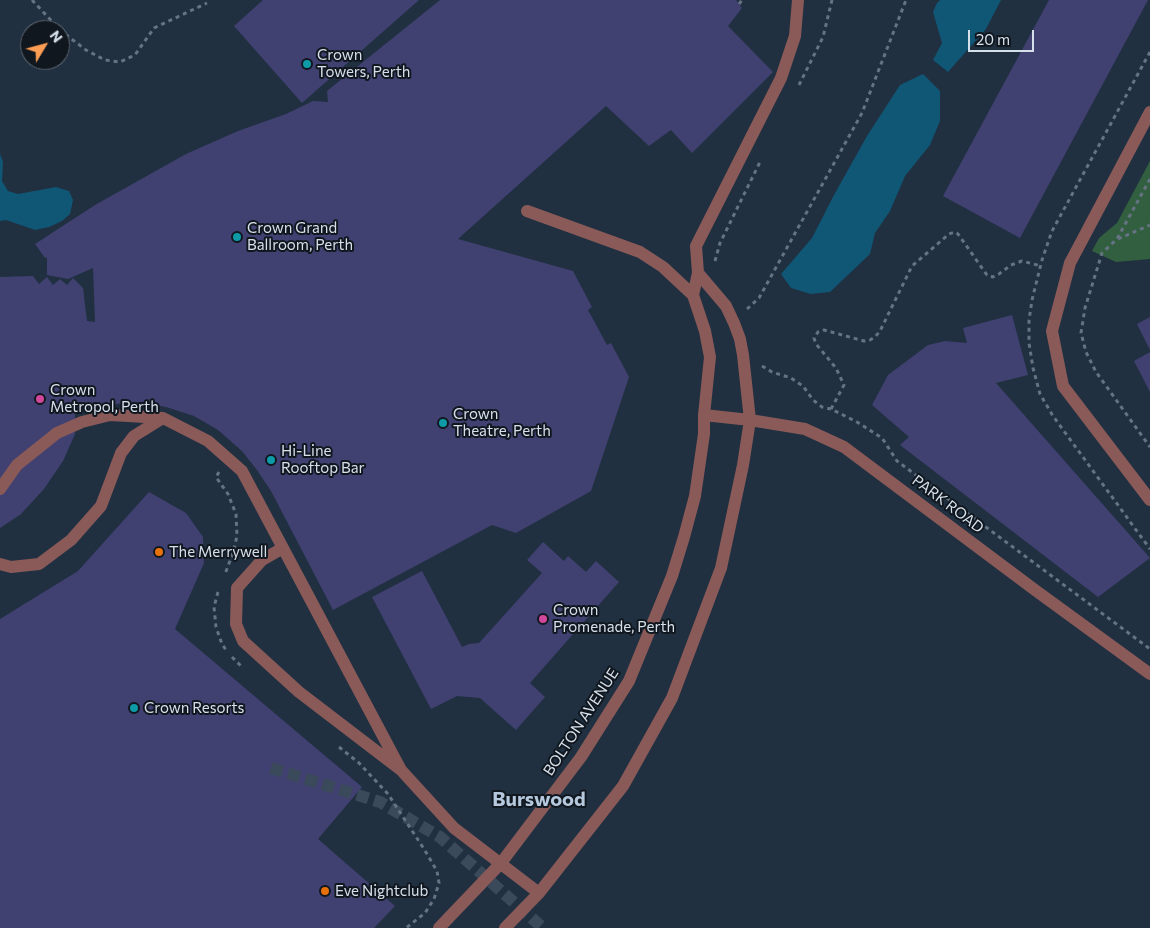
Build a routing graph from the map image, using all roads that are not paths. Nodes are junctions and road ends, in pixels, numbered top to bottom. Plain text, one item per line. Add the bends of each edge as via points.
1 (798, 0) edge
2 (1150, 112) edge
3 (527, 211) dead end
4 (698, 273) junction
5 (693, 295) junction
6 (704, 415) junction
7 (163, 418) junction
8 (750, 420) junction
9 (0, 489) edge
10 (1150, 500) edge
11 (282, 548) junction
12 (0, 564) edge
13 (1150, 674) edge
14 (401, 770) junction
15 (501, 863) junction
16 (539, 894) junction
17 (439, 928) edge
18 (505, 928) edge

1 - 4 street via 795,36 781,78 696,246
2 - 10 street via 1070,263 1052,331 1064,386
3 - 5 street, BOLTON AVENUE via 640,252
4 - 5 street
4 - 8 street via 720,298 734,323 743,355
5 - 6 street, BOLTON AVENUE via 710,357
6 - 8 street, PARK ROAD
6 - 15 street, BOLTON AVENUE via 695,496 684,537 672,576 629,681 581,756
7 - 9 street via 110,415 82,422 40,445 17,465
7 - 11 street via 208,441 242,471
7 - 12 street via 134,436 121,453 101,506 71,540 39,564 11,567
8 - 13 street, PARK ROAD via 805,429 844,447
8 - 16 street via 721,568 672,698 623,786
11 - 14 street
11 - 14 street via 262,560 237,588 236,624 243,641 299,692
14 - 15 street via 454,828
15 - 16 street
15 - 17 street, BOLTON AVENUE
16 - 18 street

